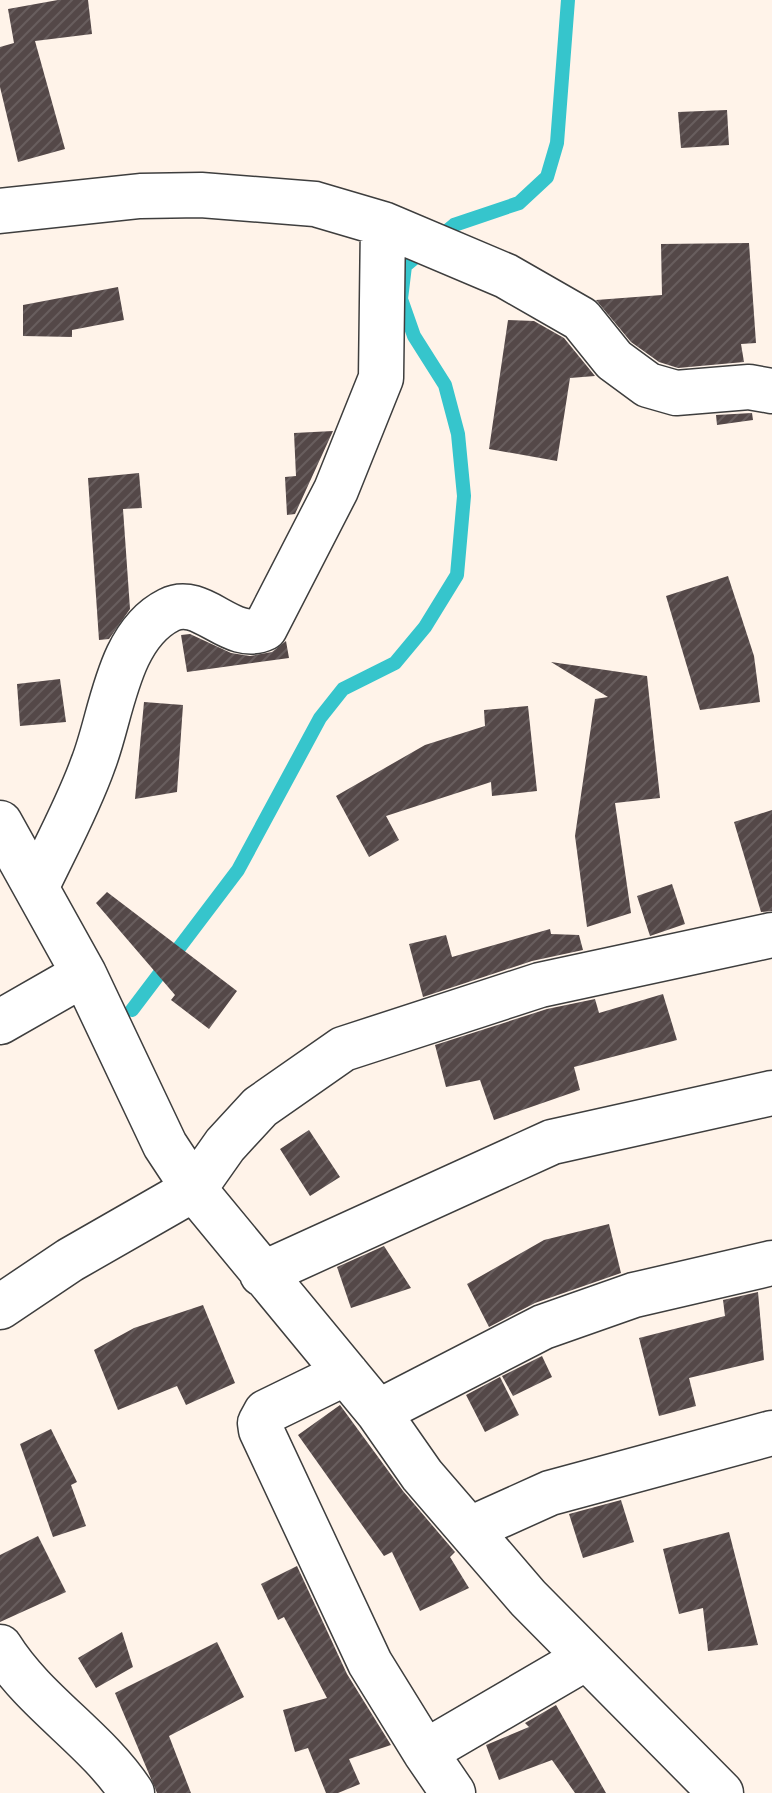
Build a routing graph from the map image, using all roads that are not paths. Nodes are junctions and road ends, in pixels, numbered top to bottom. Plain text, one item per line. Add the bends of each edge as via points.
1 (0, 211) edge
2 (383, 224) junction
3 (772, 391) edge
4 (0, 823) edge
5 (37, 886) junction
6 (772, 935) edge
7 (84, 974) junction
8 (0, 1022) edge
9 (772, 1093) edge
10 (194, 1189) junction
11 (772, 1263) edge
12 (262, 1274) junction
13 (0, 1307) edge
14 (346, 1373) junction
15 (378, 1412) junction
16 (772, 1433) edge
17 (470, 1529) junction
18 (0, 1647) edge
19 (586, 1658) junction
20 (425, 1752) junction
21 (132, 1793) edge
22 (453, 1793) edge
23 (721, 1793) edge

1 - 2 street via 201,195 315,204
2 - 3 street via 506,276 581,319 614,360 648,385 676,393 749,387
2 - 5 street via 381,378 336,490 265,628 249,633 186,605 150,622 128,659 93,765
4 - 5 street
5 - 7 street
6 - 10 street via 524,989 343,1049 260,1107
7 - 8 street
7 - 10 street via 148,1112
9 - 12 street via 552,1142
10 - 12 street
10 - 13 street
11 - 15 street via 634,1295 543,1327
12 - 14 street
14 - 15 street
14 - 20 street via 266,1412 261,1430 370,1663
15 - 17 street via 422,1475
16 - 17 street via 550,1493
17 - 19 street
18 - 21 street
19 - 20 street
19 - 23 street
20 - 22 street

